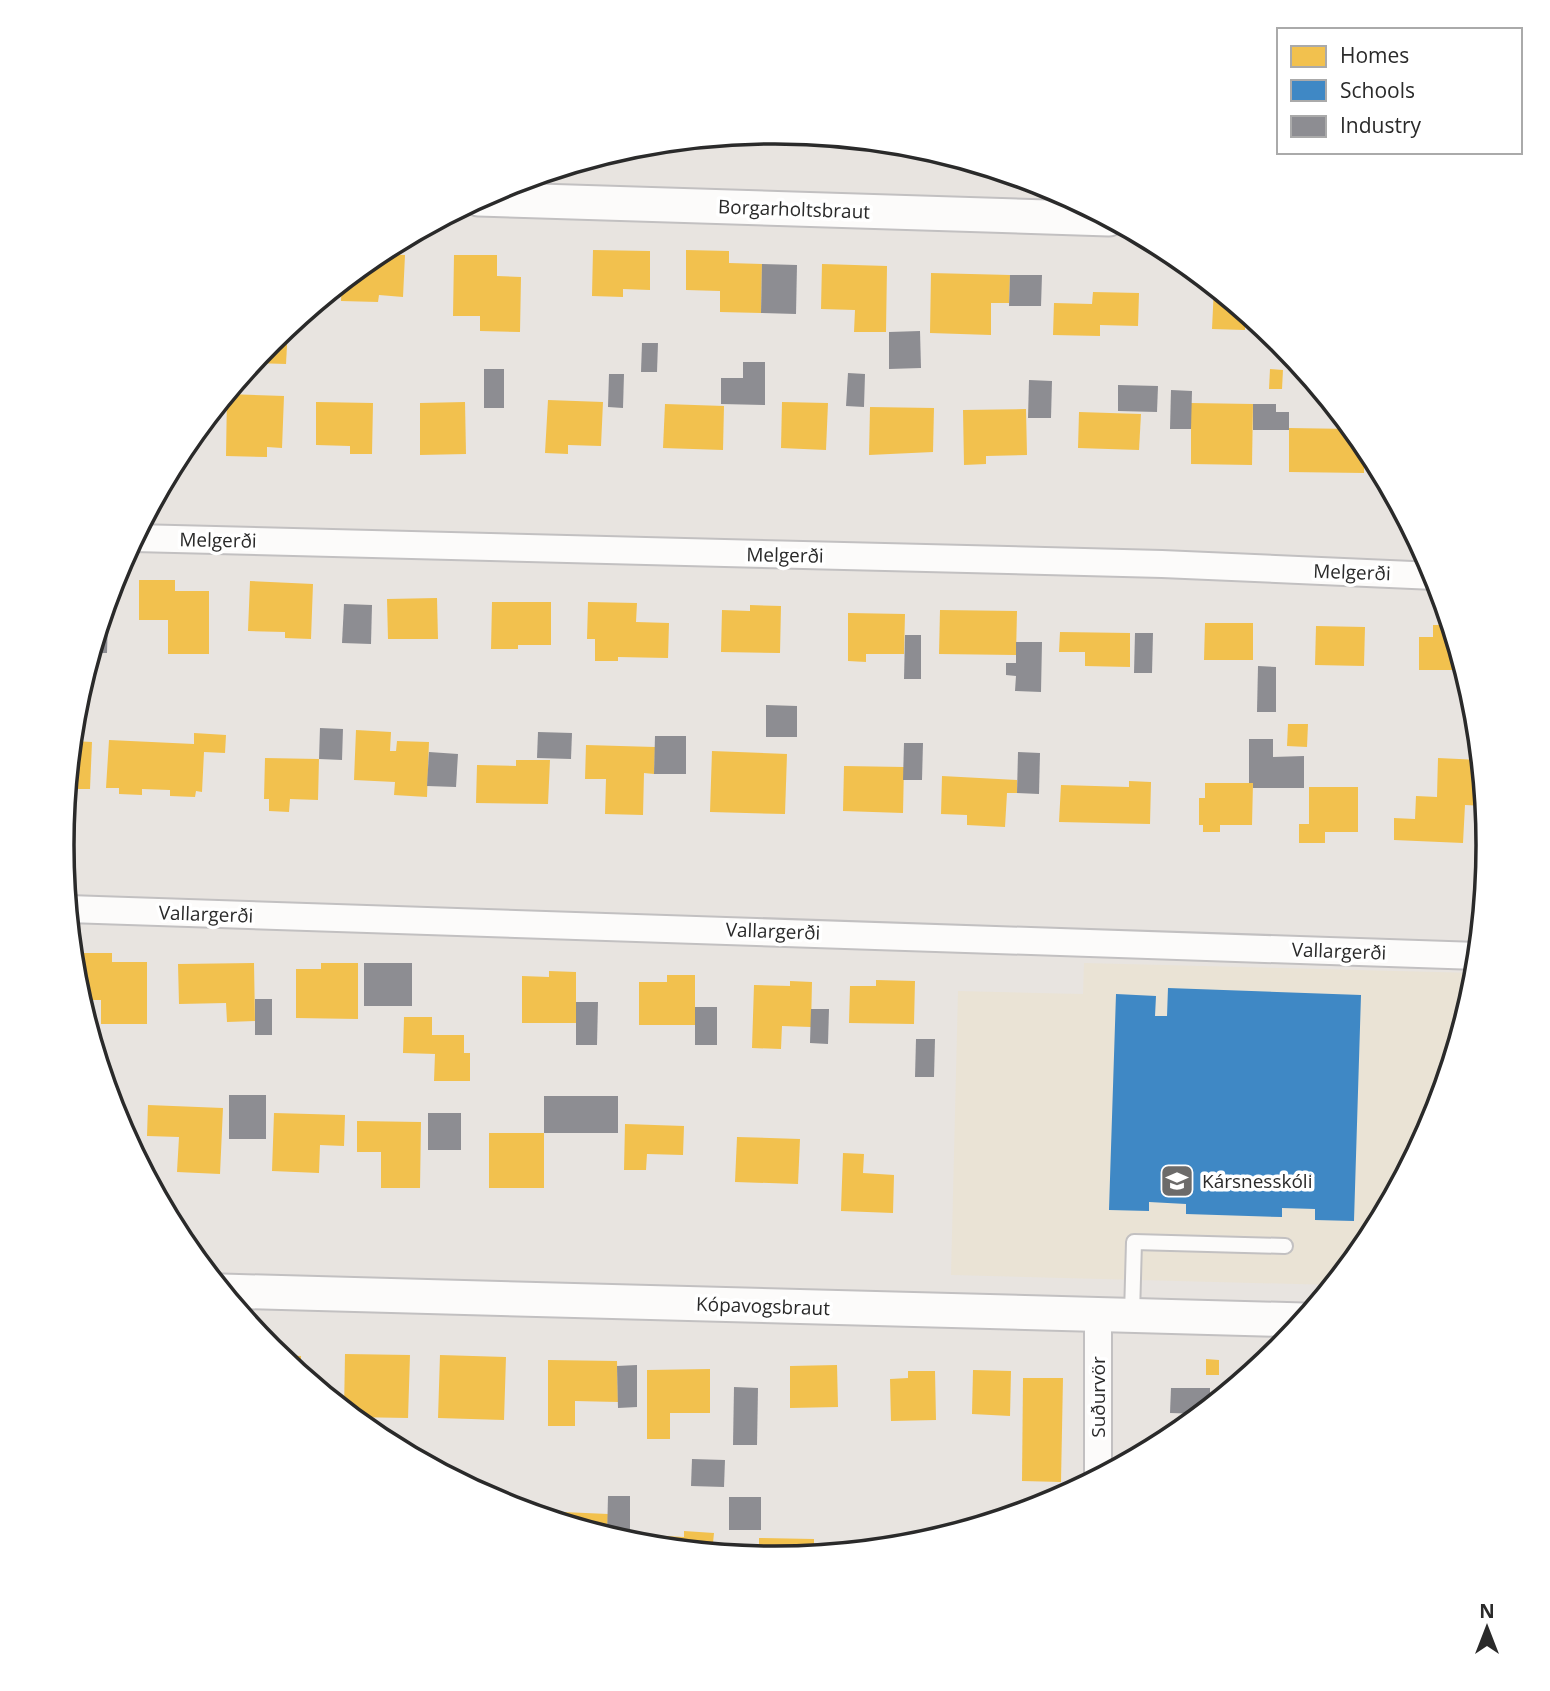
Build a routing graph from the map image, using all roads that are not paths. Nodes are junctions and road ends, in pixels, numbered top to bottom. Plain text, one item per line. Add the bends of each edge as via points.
1 (501, 200) edge
2 (1089, 218) edge
3 (145, 538) edge
4 (1422, 575) edge
5 (77, 909) edge
6 (1467, 956) edge
7 (1285, 1246) dead end
8 (234, 1291) edge
9 (1098, 1315) junction
10 (1132, 1315) junction
11 (1291, 1321) edge
12 (1098, 1468) edge

1 - 2 street, Borgarholtsbraut
3 - 4 street, Melgerði via 1120,563
5 - 6 street, Vallargerði
7 - 10 lane via 1134,1242
8 - 9 street, Kópavogsbraut
9 - 10 street, Kópavogsbraut
9 - 12 street, Suðurvör
10 - 11 street, Kópavogsbraut

